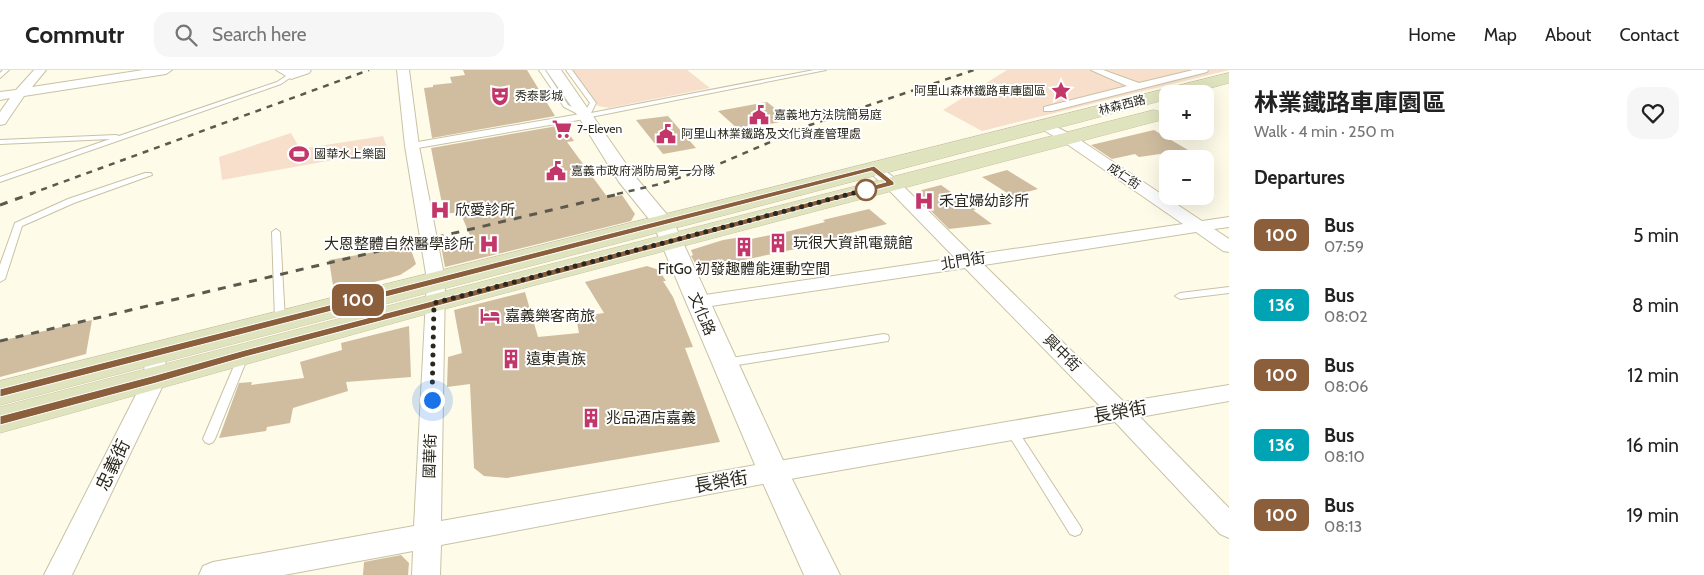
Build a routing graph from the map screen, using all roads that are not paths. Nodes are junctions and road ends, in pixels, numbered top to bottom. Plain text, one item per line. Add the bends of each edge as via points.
1 (40, 70) edge
2 (166, 70) edge
3 (305, 70) edge
4 (403, 70) edge
5 (542, 70) edge
6 (553, 70) edge
7 (569, 70) edge
8 (787, 70) edge
9 (823, 70) edge
10 (1095, 70) edge
11 (1204, 70) edge
12 (286, 72) edge
13 (126, 73) edge
14 (797, 76) junction
15 (1140, 86) junction
16 (1226, 90) edge
17 (20, 93) junction
18 (0, 96) edge
19 (1159, 114) edge
20 (586, 116) junction
21 (1046, 116) junction
22 (0, 121) edge
23 (122, 138) junction
24 (1069, 139) junction
25 (0, 142) edge
26 (412, 146) junction
27 (874, 168) junction
28 (148, 175) dead end
29 (0, 180) edge
30 (892, 183) junction
31 (1229, 222) edge
32 (1200, 226) junction
33 (276, 232) dead end
34 (668, 232) junction
35 (1229, 247) edge
36 (969, 260) junction
37 (0, 279) edge
38 (1229, 290) edge
39 (435, 291) junction
40 (1180, 296) dead end
41 (698, 302) junction
42 (280, 320) junction
43 (884, 338) dead end
44 (245, 353) junction
45 (724, 363) junction
46 (155, 366) junction
47 (0, 393) edge
48 (1229, 393) edge
49 (1120, 412) junction
50 (0, 420) edge
51 (1012, 432) junction
52 (209, 439) dead end
53 (773, 472) junction
54 (1229, 526) edge
55 (1075, 530) dead end
56 (428, 536) junction
57 (58, 575) edge
58 (213, 575) edge
59 (426, 575) edge
60 (822, 575) edge

1 - 17 street
2 - 13 street
3 - 12 street
4 - 26 street, 國華街
5 - 20 lane via 566,106
6 - 20 street, 文化路
7 - 20 lane via 593,103
8 - 14 lane
9 - 14 lane
10 - 15 street
11 - 15 street
12 - 23 lane via 280,83
13 - 17 street
14 - 20 lane
15 - 21 street
16 - 21 main road, 林森西路
17 - 18 street
17 - 22 street
19 - 24 main road, 林森西路
20 - 26 street
20 - 34 street, 文化路 via 626,178
21 - 24 street
21 - 27 main road, 林森西路
23 - 25 lane via 75,137
23 - 29 lane
24 - 30 main road, 林森西路
24 - 32 street, 成仁街
26 - 39 street, 國華街
27 - 30 street
27 - 34 main road, 林森西路
28 - 37 lane via 71,201 18,226
30 - 34 main road, 林森西路
30 - 36 street, 興中街
31 - 32 street, 北門街
32 - 35 street, 成仁街
32 - 36 street, 北門街
33 - 42 lane
34 - 39 main road, 林森西路
34 - 41 street, 文化路
36 - 41 street, 北門街
36 - 49 street, 興中街
38 - 40 lane
39 - 42 main road, 林森西路
39 - 44 main road, 林森西路
39 - 56 street, 國華街
41 - 45 street, 文化路
42 - 46 main road, 林森西路
43 - 45 lane
44 - 46 main road, 林森西路
44 - 52 lane
45 - 53 street, 文化路
46 - 47 main road, 林森西路
46 - 50 main road, 林森西路
46 - 57 street, 忠義街
48 - 49 street, 長榮街
49 - 51 street, 長榮街
49 - 54 street, 興中街
51 - 53 street, 長榮街
51 - 55 lane
53 - 56 street, 長榮街
53 - 60 street, 文化路
56 - 58 street, 長榮街
56 - 59 street, 國華街

